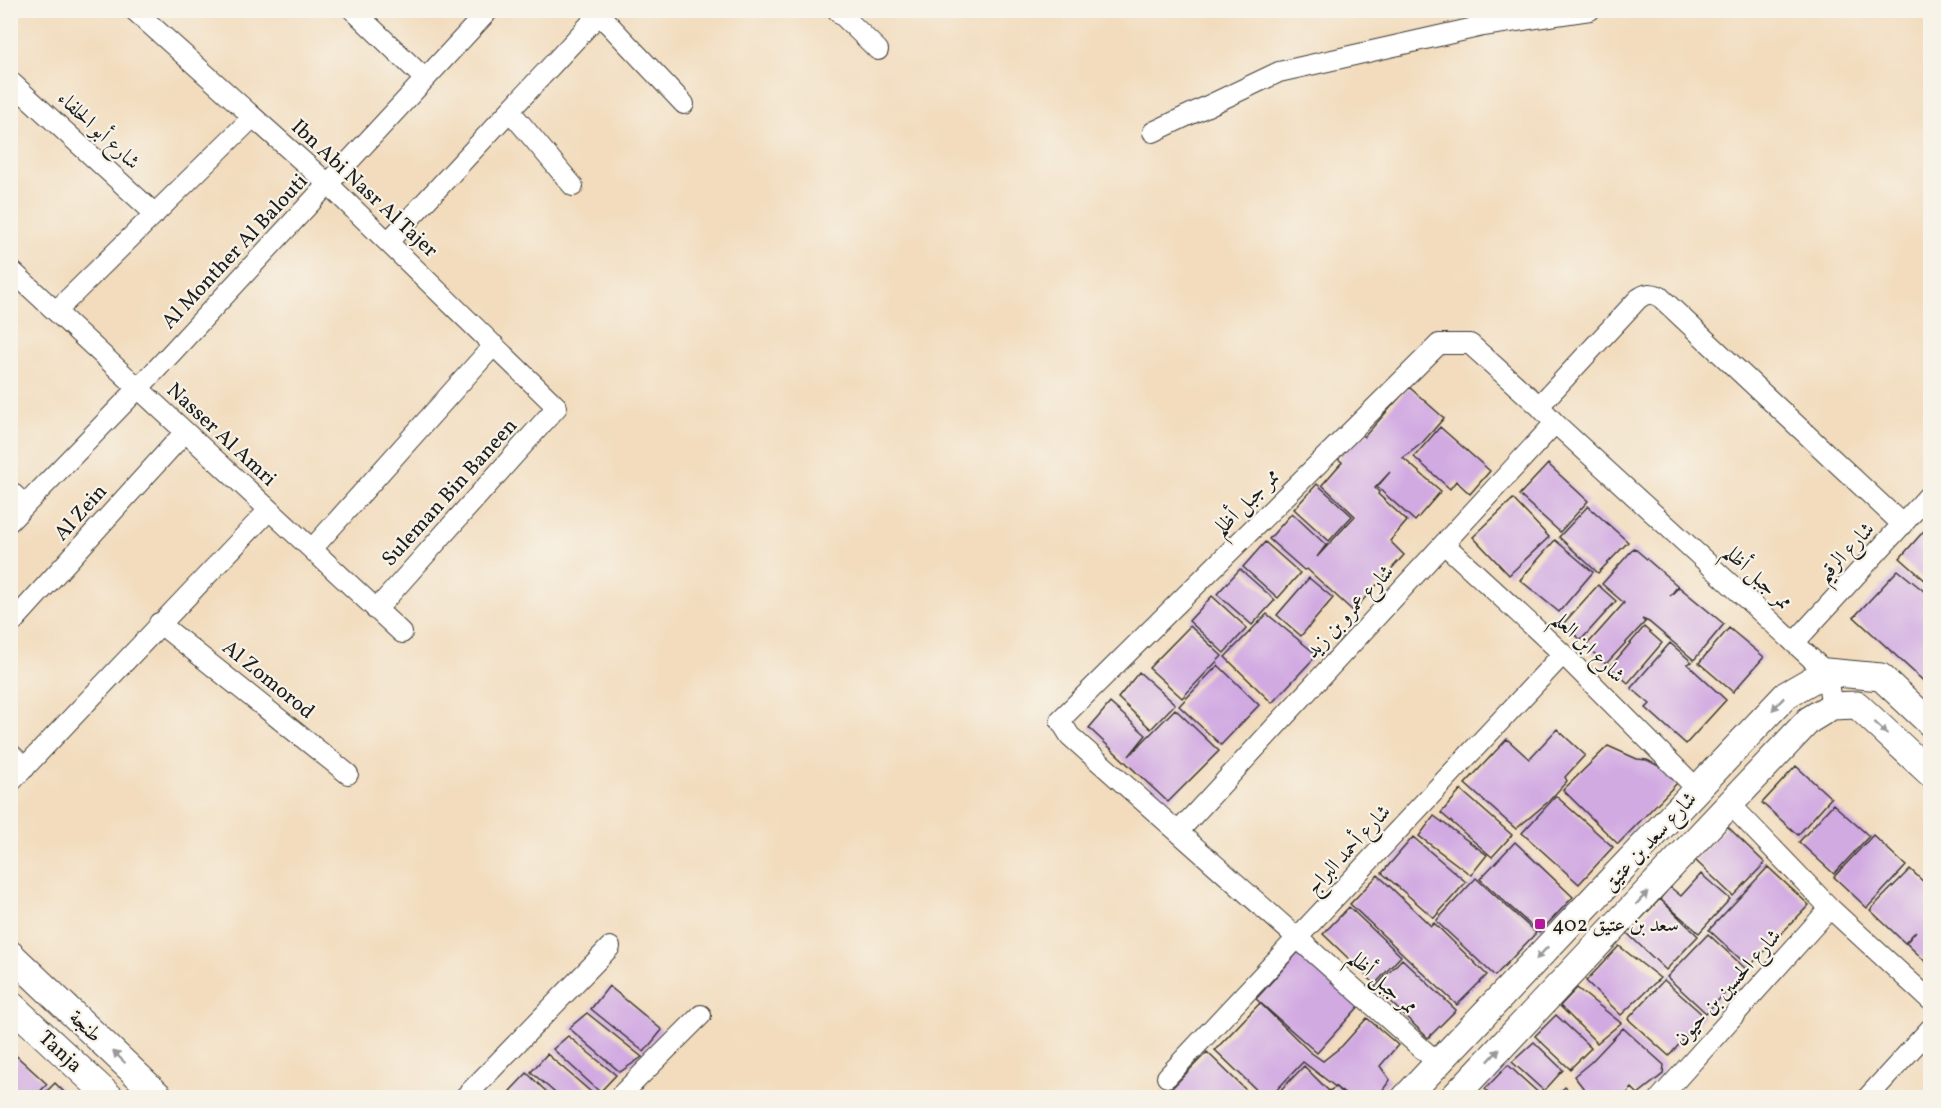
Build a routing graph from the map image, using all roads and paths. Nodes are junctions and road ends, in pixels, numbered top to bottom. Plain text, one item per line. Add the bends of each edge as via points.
1 (134, 10) edge
2 (353, 10) edge
3 (489, 10) edge
4 (1590, 10) edge
5 (839, 11) edge
6 (601, 12) edge
7 (878, 50) dead end
8 (425, 79) junction
9 (10, 81) edge
10 (684, 104) dead end
11 (510, 111) junction
12 (253, 117) junction
13 (1153, 132) dead end
14 (328, 184) junction
15 (573, 186) dead end
16 (155, 214) junction
17 (388, 242) junction
18 (10, 269) edge
19 (56, 311) junction
20 (494, 345) junction
21 (138, 388) junction
22 (1539, 406) junction
23 (557, 407) joint
24 (1555, 423) junction
25 (185, 432) junction
26 (10, 490) edge
27 (1930, 494) edge
28 (25, 505) junction
29 (269, 510) junction
30 (10, 520) edge
31 (1903, 525) junction
32 (1444, 544) junction
33 (312, 549) junction
34 (376, 610) junction
35 (160, 624) junction
36 (10, 625) edge
37 (402, 633) dead end
38 (1794, 643) junction
39 (1563, 654) junction
40 (1826, 672) junction
41 (1832, 706) junction
42 (1930, 723) edge
43 (10, 753) edge
44 (26, 768) junction
45 (348, 774) dead end
46 (1930, 774) edge
47 (10, 783) edge
48 (1697, 789) junction
49 (1730, 804) junction
50 (1178, 832) junction
51 (1830, 908) junction
52 (1297, 938) junction
53 (610, 947) dead end
54 (10, 954) edge
55 (1930, 1000) edge
56 (10, 1004) edge
57 (701, 1015) dead end
58 (1930, 1029) edge
59 (1438, 1063) junction
60 (1167, 1077) dead end
61 (1462, 1094) edge
62 (111, 1098) edge
63 (161, 1098) edge
64 (464, 1098) edge
65 (618, 1098) edge
66 (1405, 1098) edge
67 (1660, 1098) edge
68 (1867, 1098) edge

1 - 12 street, Ibn Abi Nasr Al Tajer
2 - 8 street
3 - 8 street, Al Monther Al Balouti
4 - 13 street via 1483,26 1280,72
5 - 7 street
6 - 10 street
6 - 11 street
8 - 14 street, Al Monther Al Balouti
9 - 16 street, شارع أبو الحلفاء
11 - 15 street
11 - 17 street
12 - 14 street, Ibn Abi Nasr Al Tajer
12 - 16 street
14 - 17 street, Ibn Abi Nasr Al Tajer
14 - 21 street, Al Monther Al Balouti
16 - 19 street
17 - 20 street, Ibn Abi Nasr Al Tajer
18 - 19 street, Nasser Al Amri
19 - 21 street, Nasser Al Amri
20 - 23 street, Ibn Abi Nasr Al Tajer
20 - 33 street
21 - 25 street, Nasser Al Amri
21 - 28 street, Al Monther Al Balouti
22 - 24 street, ممر جبل أظلم
22 - 31 street via 1638,299 1651,293 1659,296
22 - 50 street, ممر جبل أظلم via 1470,344 1439,344 1060,720 1070,736
23 - 34 street, Suleman Bin Baneen
24 - 32 street, شارع عمرو بن زيد
24 - 38 street, ممر جبل أظلم
25 - 29 street, Nasser Al Amri
25 - 36 street, Al Zein
26 - 28 street
27 - 31 street, شارع الرقيم
28 - 30 street, Al Monther Al Balouti
29 - 33 street, Nasser Al Amri
29 - 35 street
31 - 38 street, شارع الرقيم
32 - 39 street, شارع ابن العلم
32 - 50 street, شارع عمرو بن زيد
33 - 34 street, Nasser Al Amri
34 - 37 street, Nasser Al Amri
35 - 44 street
35 - 45 street, Al Zomorod
38 - 40 street, ممر جبل أظلم
39 - 48 street, شارع ابن العلم
39 - 52 street, شارع أحمد البراج
40 - 41 street
40 - 42 street via 1881,677
40 -> 48 street, شارع سعد بن عتيق via 1786,695
41 -> 46 street via 1857,705
41 - 49 street, شارع سعد بن عتيق via 1809,720
43 - 44 street
44 - 47 street
48 -> 59 street, شارع سعد بن عتيق
49 - 51 street
61 -> 49 street, شارع سعد بن عتيق
50 - 52 street, ممر جبل أظلم
51 - 55 street
51 - 67 street, شارع الحسين بن حيون
52 - 59 street, ممر جبل أظلم
52 - 60 street, شارع أحمد البراج
53 - 64 street
63 -> 54 street, طنجة
56 - 62 street, Tanja
57 - 65 street
58 - 68 street
59 - 66 street, شارع سعد بن عتيق

